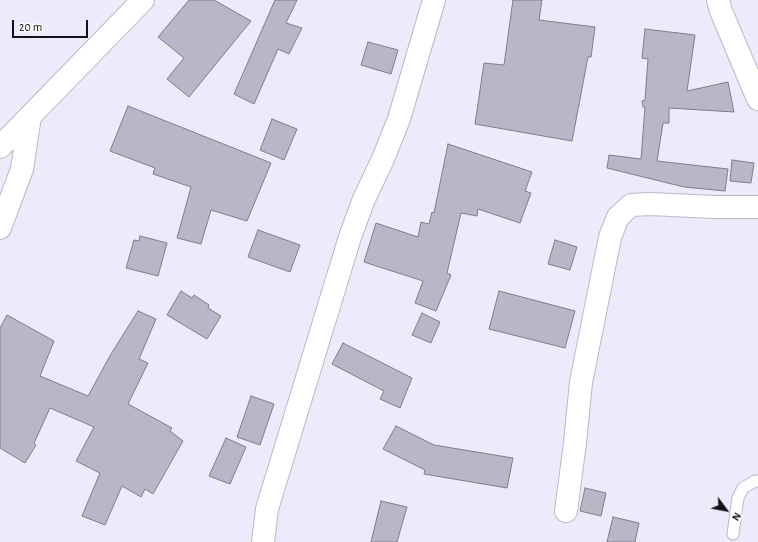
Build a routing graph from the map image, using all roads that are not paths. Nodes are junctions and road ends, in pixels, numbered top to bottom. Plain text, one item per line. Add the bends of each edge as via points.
1 (143, 0) edge
2 (434, 0) edge
3 (718, 0) edge
4 (758, 99) edge
5 (30, 116) junction
6 (0, 147) edge
7 (758, 207) edge
8 (0, 228) edge
9 (758, 481) edge
10 (566, 511) dead end
11 (733, 534) dead end
12 (263, 542) edge

1 - 5 street
2 - 12 street via 399,119 350,237 267,509
3 - 4 street
5 - 6 street
5 - 8 street via 22,169
7 - 10 street via 631,205 618,217 610,237 581,382
9 - 11 lane via 743,488 738,498

